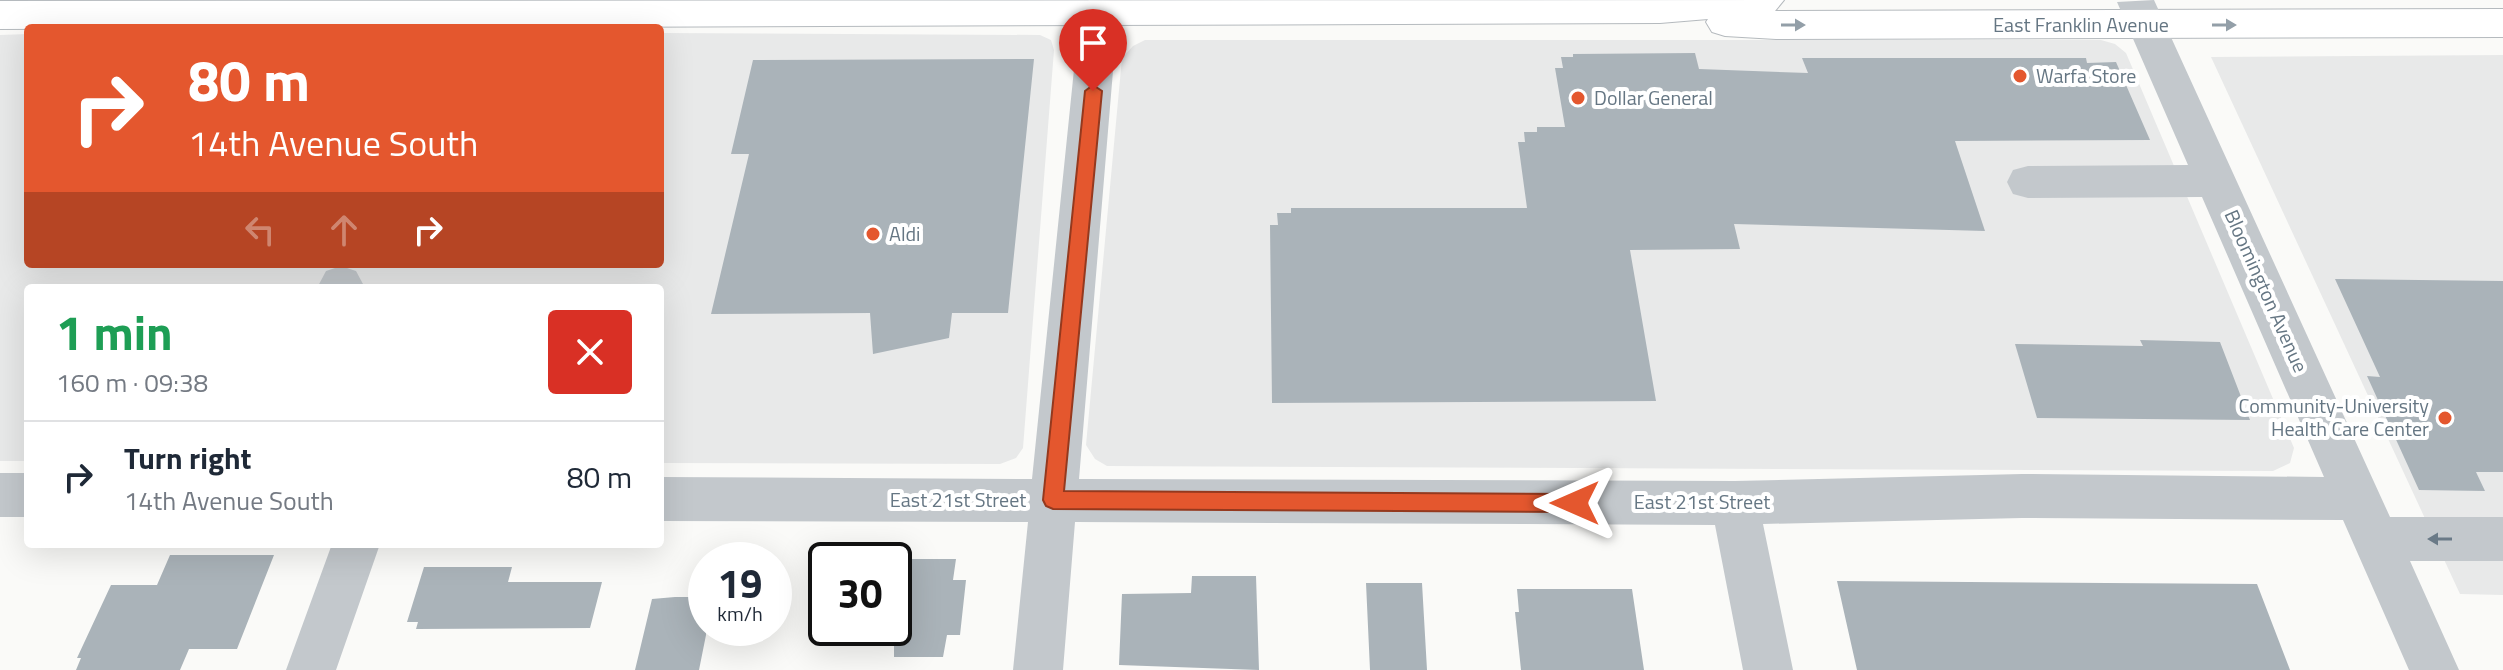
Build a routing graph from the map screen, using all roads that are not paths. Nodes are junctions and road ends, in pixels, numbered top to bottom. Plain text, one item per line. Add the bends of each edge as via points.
1 (8, 0) edge
2 (1765, 0) edge
3 (2086, 0) edge
4 (1459, 5) edge
5 (843, 6) edge
6 (273, 7) edge
7 (1660, 9) junction
8 (2147, 9) edge
9 (1099, 11) junction
10 (0, 14) edge
11 (551, 14) edge
12 (2503, 23) edge
13 (2217, 181) junction
14 (2028, 182) dead end
15 (0, 495) edge
16 (24, 495) edge
17 (664, 499) edge
18 (1053, 500) junction
19 (1735, 503) junction
20 (2368, 519) junction
21 (2503, 539) edge
22 (355, 548) edge
23 (311, 670) edge
24 (1038, 670) edge
25 (1768, 670) edge
26 (2434, 670) edge

1 - 10 street
2 - 7 main road, East Franklin Avenue
3 - 8 main road, East Franklin Avenue
4 - 7 main road, East Franklin Avenue
4 - 9 main road, East Franklin Avenue
5 - 9 main road, East Franklin Avenue
5 - 11 main road, East Franklin Avenue
6 - 10 main road, East Franklin Avenue
6 - 11 main road, East Franklin Avenue
7 -> 8 main road, East Franklin Avenue via 1699,19 1776,25
8 -> 12 main road, East Franklin Avenue
8 - 13 street, Bloomington Avenue
9 - 18 street
13 - 14 street
13 - 20 street, Bloomington Avenue
15 - 16 street
17 - 18 street, East 21st Street
18 - 19 street, East 21st Street
18 - 24 street
19 - 20 street, East 21st Street via 2022,496
19 - 25 street
21 -> 20 street, East 21st Street
20 - 26 street, Bloomington Avenue
22 - 23 street

